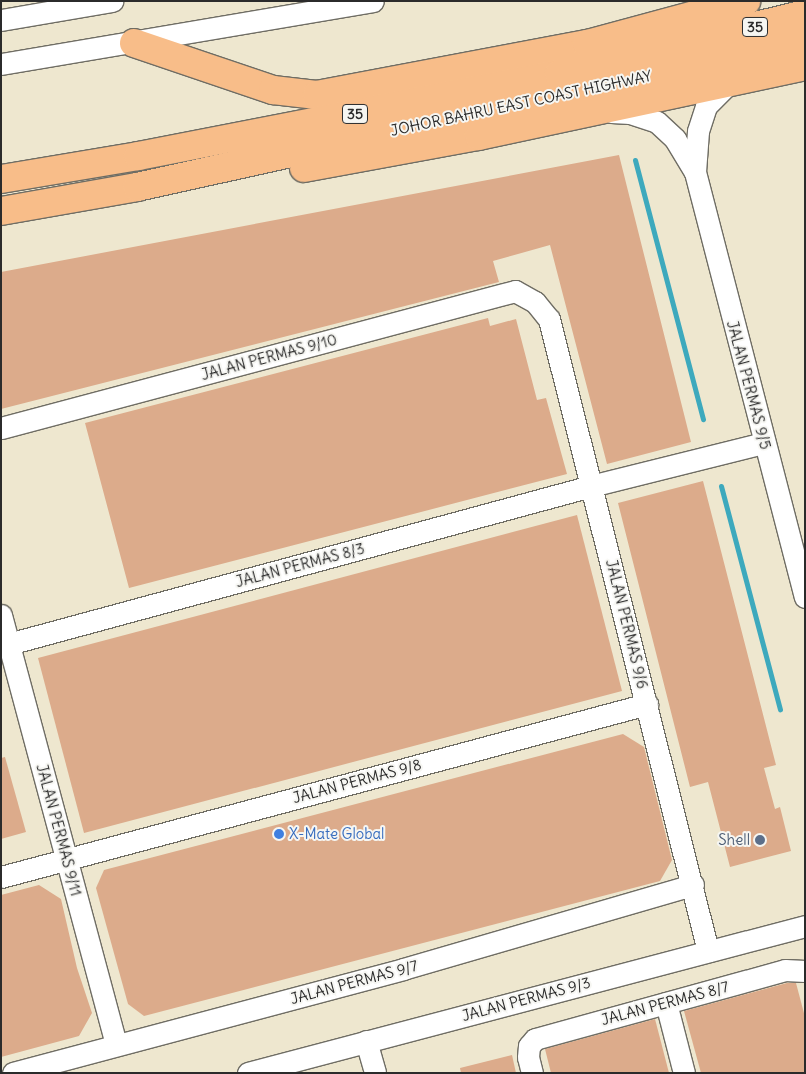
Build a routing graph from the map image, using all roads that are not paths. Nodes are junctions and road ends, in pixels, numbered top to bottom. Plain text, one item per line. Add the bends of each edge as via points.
1 (112, 1) edge
2 (373, 1) edge
3 (746, 1) edge
4 (805, 4) edge
5 (45, 7) edge
6 (805, 14) edge
7 (1, 20) edge
8 (706, 39) junction
9 (805, 39) edge
10 (134, 42) junction
11 (1, 64) edge
12 (805, 66) edge
13 (726, 85) junction
14 (600, 111) junction
15 (695, 172) junction
16 (1, 179) edge
17 (1, 211) edge
18 (1, 229) edge
19 (535, 302) joint
20 (1, 428) edge
21 (764, 443) junction
22 (591, 486) junction
23 (805, 597) edge
24 (1, 615) edge
25 (5, 645) edge
26 (648, 704) junction
27 (66, 859) junction
28 (1, 876) edge
29 (693, 885) junction
30 (805, 926) edge
31 (708, 951) junction
32 (805, 971) edge
33 (666, 1003) junction
34 (366, 1041) junction
35 (116, 1045) junction
36 (13, 1073) edge
37 (248, 1073) edge
38 (374, 1073) edge
39 (532, 1073) edge
40 (684, 1073) edge

1 - 5 street
2 - 10 street
3 - 10 highway via 586,44 317,95 274,90
4 - 8 highway
5 - 7 street
6 - 8 highway, JOHOR BAHRU EAST COAST HIGHWAY / 35
8 - 16 highway, JOHOR BAHRU EAST COAST HIGHWAY / 35 via 559,74 138,156
9 - 17 highway, JOHOR BAHRU EAST COAST HIGHWAY / 35 via 137,187
10 - 11 street
12 - 13 highway
13 - 14 highway
13 - 15 street, JALAN PERMAS 9/5 via 706,106 698,132
14 - 15 street, JALAN PERMAS 9/5 via 630,113 656,122 675,139
14 - 18 highway
15 - 21 street, JALAN PERMAS 9/5
19 - 20 street, JALAN PERMAS 9/10 via 515,291
19 - 22 street, JALAN PERMAS 9/6 via 549,319
21 - 22 street, JALAN PERMAS 8/3
21 - 23 street, JALAN PERMAS 9/5
22 - 25 street, JALAN PERMAS 8/3
22 - 26 street, JALAN PERMAS 9/6
24 - 25 street, JALAN PERMAS 9/11
25 - 27 street, JALAN PERMAS 9/11
26 - 27 street, JALAN PERMAS 9/8
26 - 29 street, JALAN PERMAS 9/6
27 - 28 street, JALAN PERMAS 9/8
27 - 35 street, JALAN PERMAS 9/11
29 - 31 street, JALAN PERMAS 9/6
29 - 35 street, JALAN PERMAS 9/7 via 403,969
30 - 31 street, JALAN PERMAS 9/3
31 - 34 street, JALAN PERMAS 9/3
32 - 33 street, JALAN PERMAS 8/7 via 785,970
33 - 39 street, JALAN PERMAS 8/7 via 535,1039 529,1046
33 - 40 street
34 - 37 street, JALAN PERMAS 9/3
34 - 38 street
35 - 36 street, JALAN PERMAS 9/7

